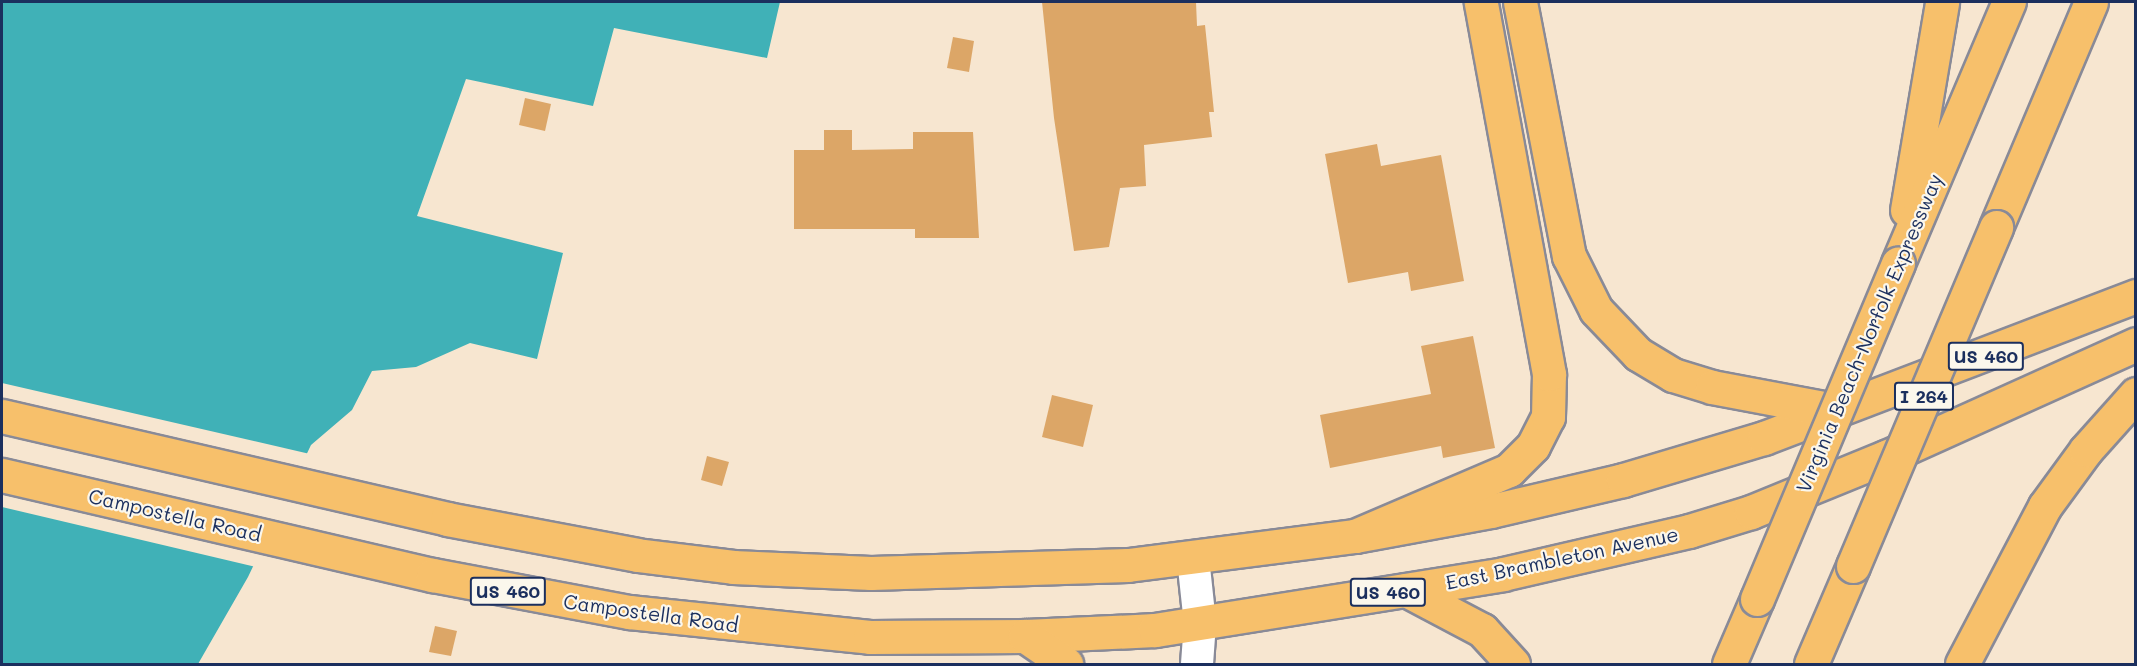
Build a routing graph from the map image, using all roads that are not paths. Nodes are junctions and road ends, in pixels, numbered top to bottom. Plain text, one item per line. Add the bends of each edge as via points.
1 (1481, 2) edge
2 (1520, 2) edge
3 (1942, 2) edge
4 (2009, 2) edge
5 (2096, 2) edge
6 (2085, 16) edge
7 (1898, 263) junction
8 (2136, 296) edge
9 (2136, 344) edge
10 (2136, 394) edge
11 (1834, 410) junction
12 (2, 416) edge
13 (2, 475) edge
14 (1355, 536) junction
15 (1193, 558) junction
16 (1406, 590) junction
17 (1200, 623) junction
18 (1025, 636) junction
19 (1066, 664) edge
20 (1197, 664) edge
21 (1513, 664) edge
22 (1729, 664) edge
23 (1811, 664) edge
24 (1962, 664) edge

1 - 14 main road via 1550,374 1548,417 1533,446 1496,478
2 - 11 main road via 1569,256 1596,310 1638,354 1673,375 1713,387
3 - 7 main road
4 - 7 main road, Virginia Beach-Norfolk Expressway
5 - 6 main road
6 - 23 main road, I 264, bridge
7 - 22 main road, Virginia Beach-Norfolk Expressway, bridge
8 - 11 main road, US 460 via 1983,357
9 - 16 main road, East Brambleton Avenue / US 460 via 1955,428 1750,512 1635,546
10 - 24 main road via 2086,450 2045,506
11 - 14 main road, US 460 via 1764,438 1623,480 1491,512
12 - 15 main road, US 460 via 447,519 637,555 733,567 871,573 1023,569
13 - 18 main road, Campostella Road / US 460 via 433,575 629,612 870,636
14 - 15 main road, US 460
15 - 17 street
16 - 17 main road, East Brambleton Avenue / US 460
16 - 21 main road via 1482,630
17 - 18 main road, East Brambleton Avenue / US 460 via 1155,630
17 - 20 street
18 - 19 main road

